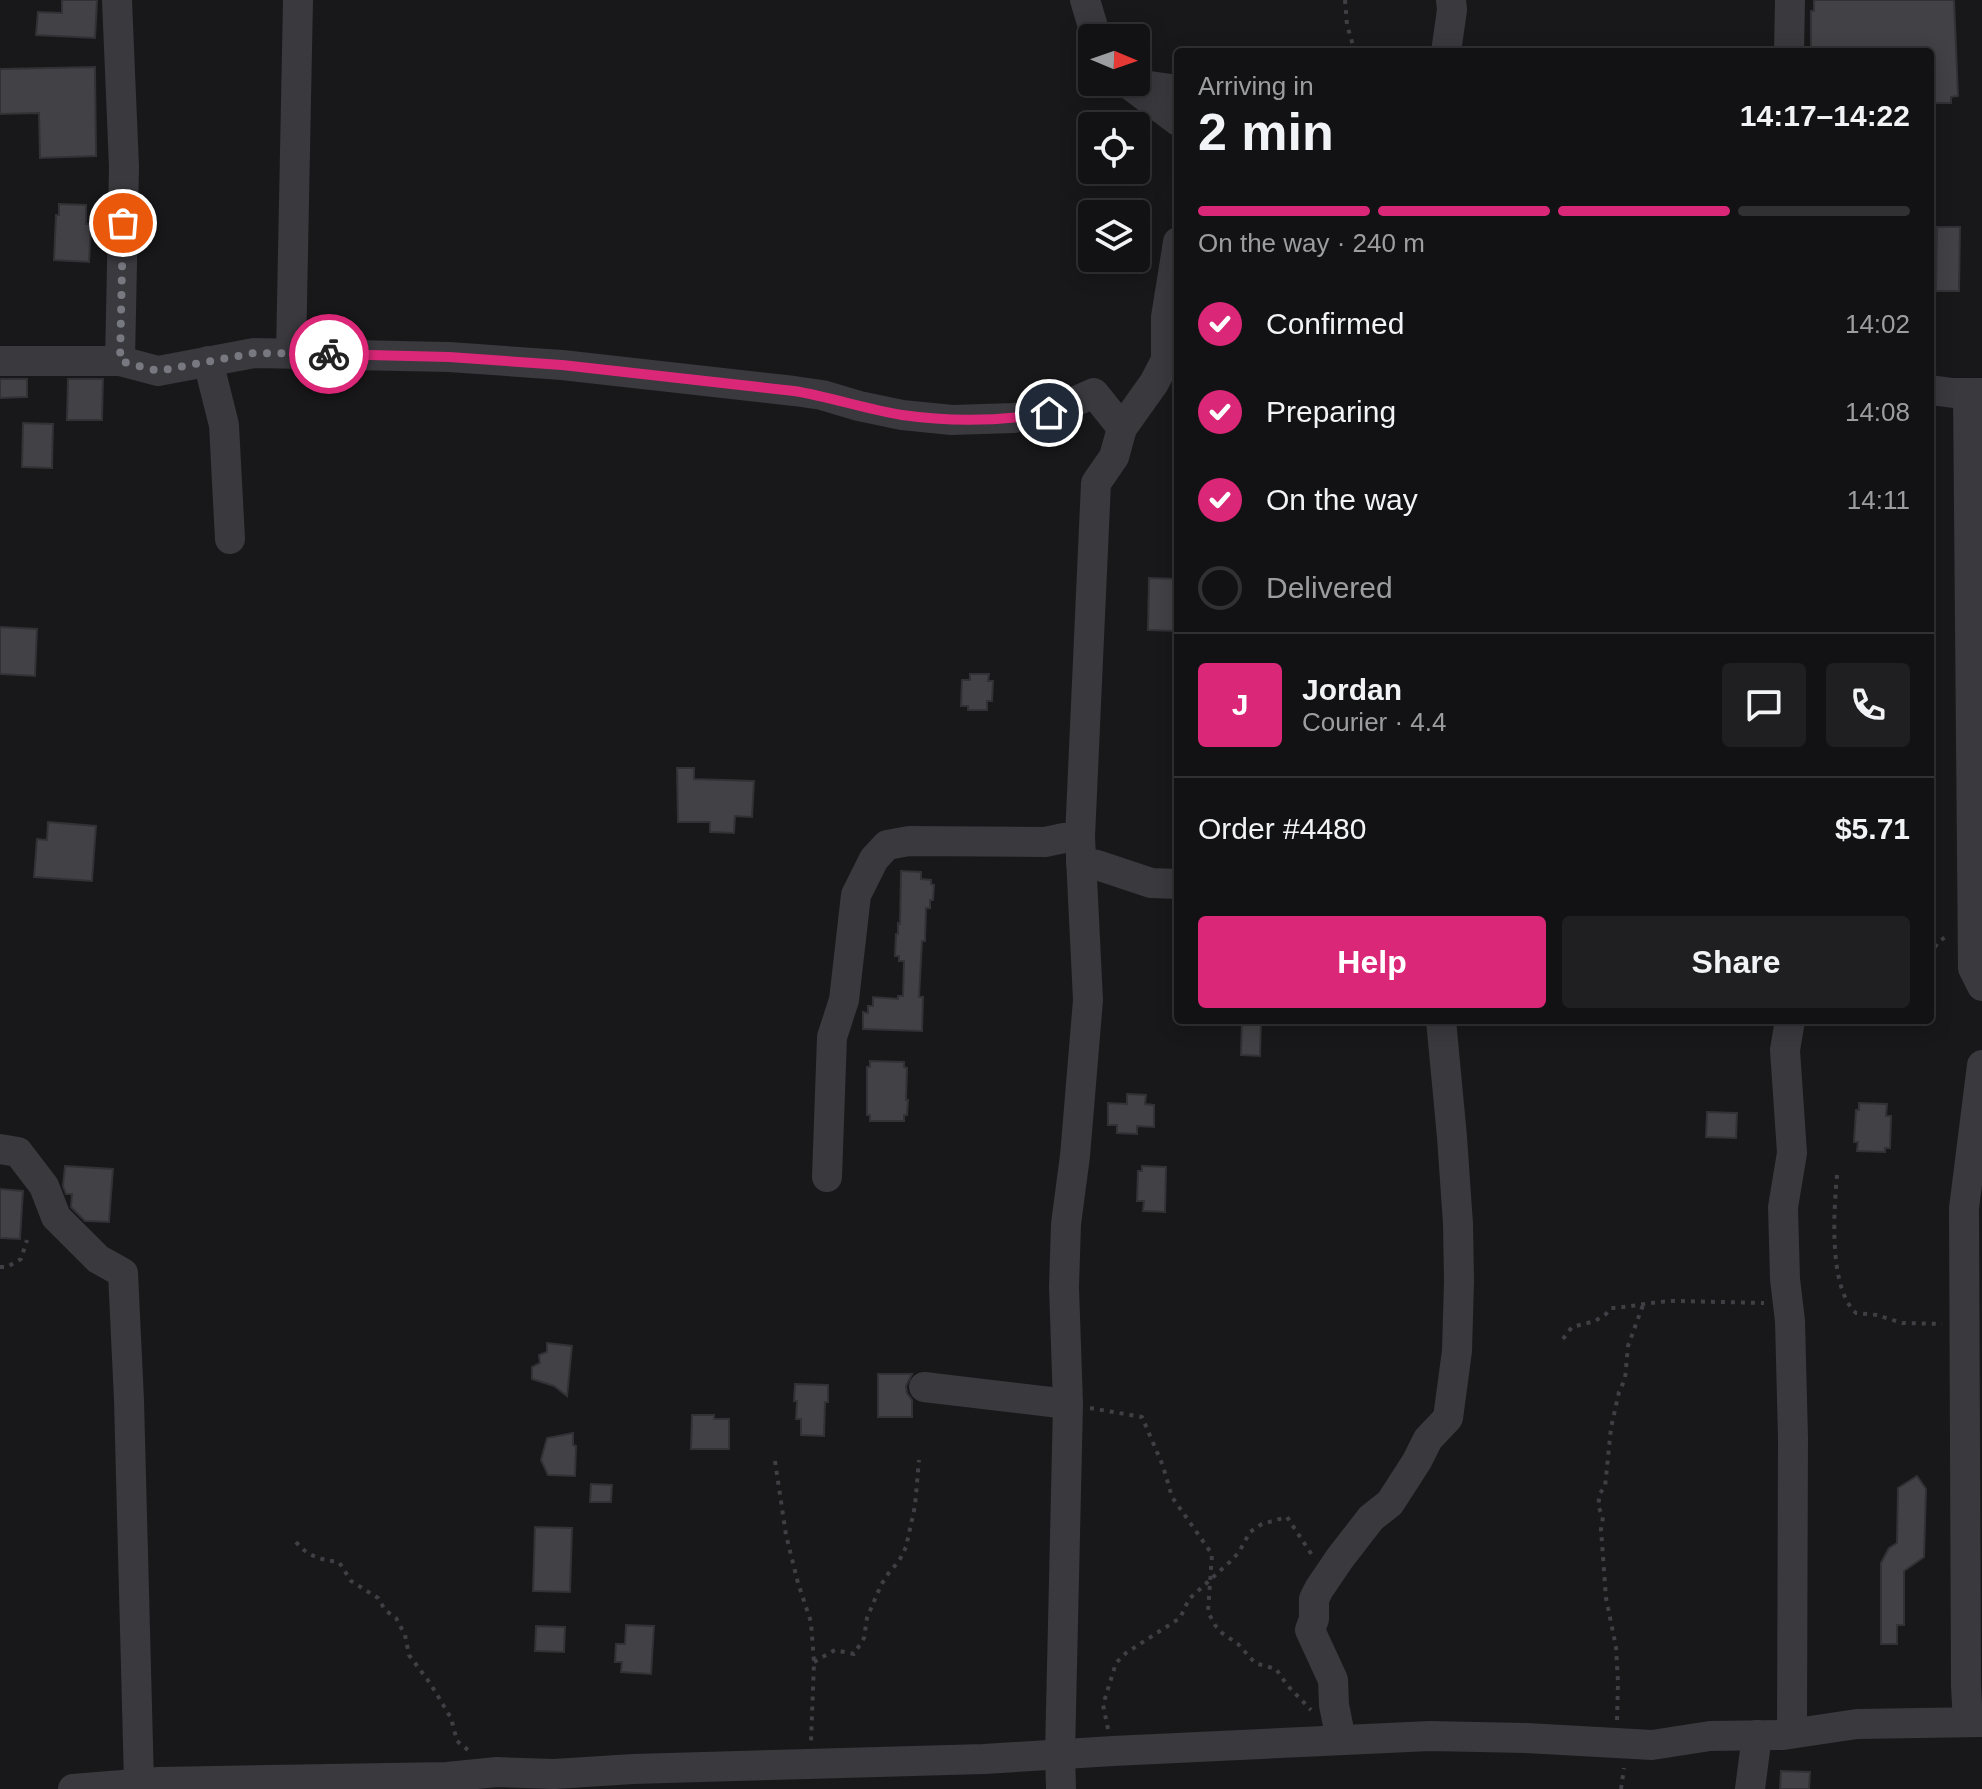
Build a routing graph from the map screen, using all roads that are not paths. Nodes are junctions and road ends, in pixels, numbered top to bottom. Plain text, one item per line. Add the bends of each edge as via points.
1 (117, 0) edge
2 (298, 0) edge
3 (1085, 0) edge
4 (1451, 0) edge
5 (1790, 0) edge
6 (1092, 24) edge
7 (1447, 48) edge
8 (1789, 48) edge
9 (1150, 86) edge
10 (1174, 89) edge
11 (1144, 96) edge
12 (1174, 118) edge
13 (1174, 267) edge
14 (291, 353) junction
15 (0, 361) edge
16 (120, 361) junction
17 (208, 361) junction
18 (1166, 384) edge
19 (1934, 391) edge
20 (1975, 393) edge
21 (1122, 428) junction
22 (230, 539) dead end
23 (1081, 850) junction
24 (1174, 884) edge
25 (1982, 986) edge
26 (1441, 1024) edge
27 (1789, 1024) edge
28 (1982, 1065) edge
29 (0, 1149) edge
30 (827, 1177) dead end
31 (924, 1387) dead end
32 (1068, 1404) junction
33 (1975, 1722) edge
34 (1792, 1733) junction
35 (1757, 1735) junction
36 (1341, 1740) junction
37 (1060, 1754) junction
38 (848, 1776) edge
39 (606, 1780) edge
40 (152, 1785) edge
41 (73, 1789) edge
42 (1061, 1789) edge
43 (1750, 1789) edge

1 - 16 street via 124,167
2 - 14 street
3 - 6 street
4 - 7 street
5 - 8 street
9 - 10 street
11 - 12 street
13 - 18 street via 1166,317
14 - 17 street
14 - 21 street via 562,365 794,391 902,415 952,420 1049,413 1094,393
15 - 16 street
16 - 17 street via 158,371
17 - 22 street via 224,425
18 - 21 street
19 - 20 street
20 - 25 street via 1973,968
21 - 23 street via 1114,457 1096,483
23 - 24 street via 1097,865 1151,883
23 - 30 street via 1064,838 909,841 887,845 874,859 856,895 844,1000 832,1037
23 - 32 street via 1088,1000 1066,1224
26 - 36 street via 1458,1239 1457,1351 1448,1418 1314,1599 1310,1630 1333,1680
27 - 34 street via 1785,1050 1792,1153 1783,1207 1793,1438
28 - 33 street via 1964,1208 1966,1686
29 - 40 street via 18,1152 44,1186 56,1217 98,1259 123,1273
31 - 32 street
32 - 37 street
33 - 34 street via 1857,1724
34 - 35 street
35 - 36 street via 1652,1745 1430,1736
35 - 43 street
36 - 37 street
37 - 38 street via 862,1762
37 - 42 street
38 - 39 street via 810,1764
39 - 40 street via 497,1772
40 - 41 street

